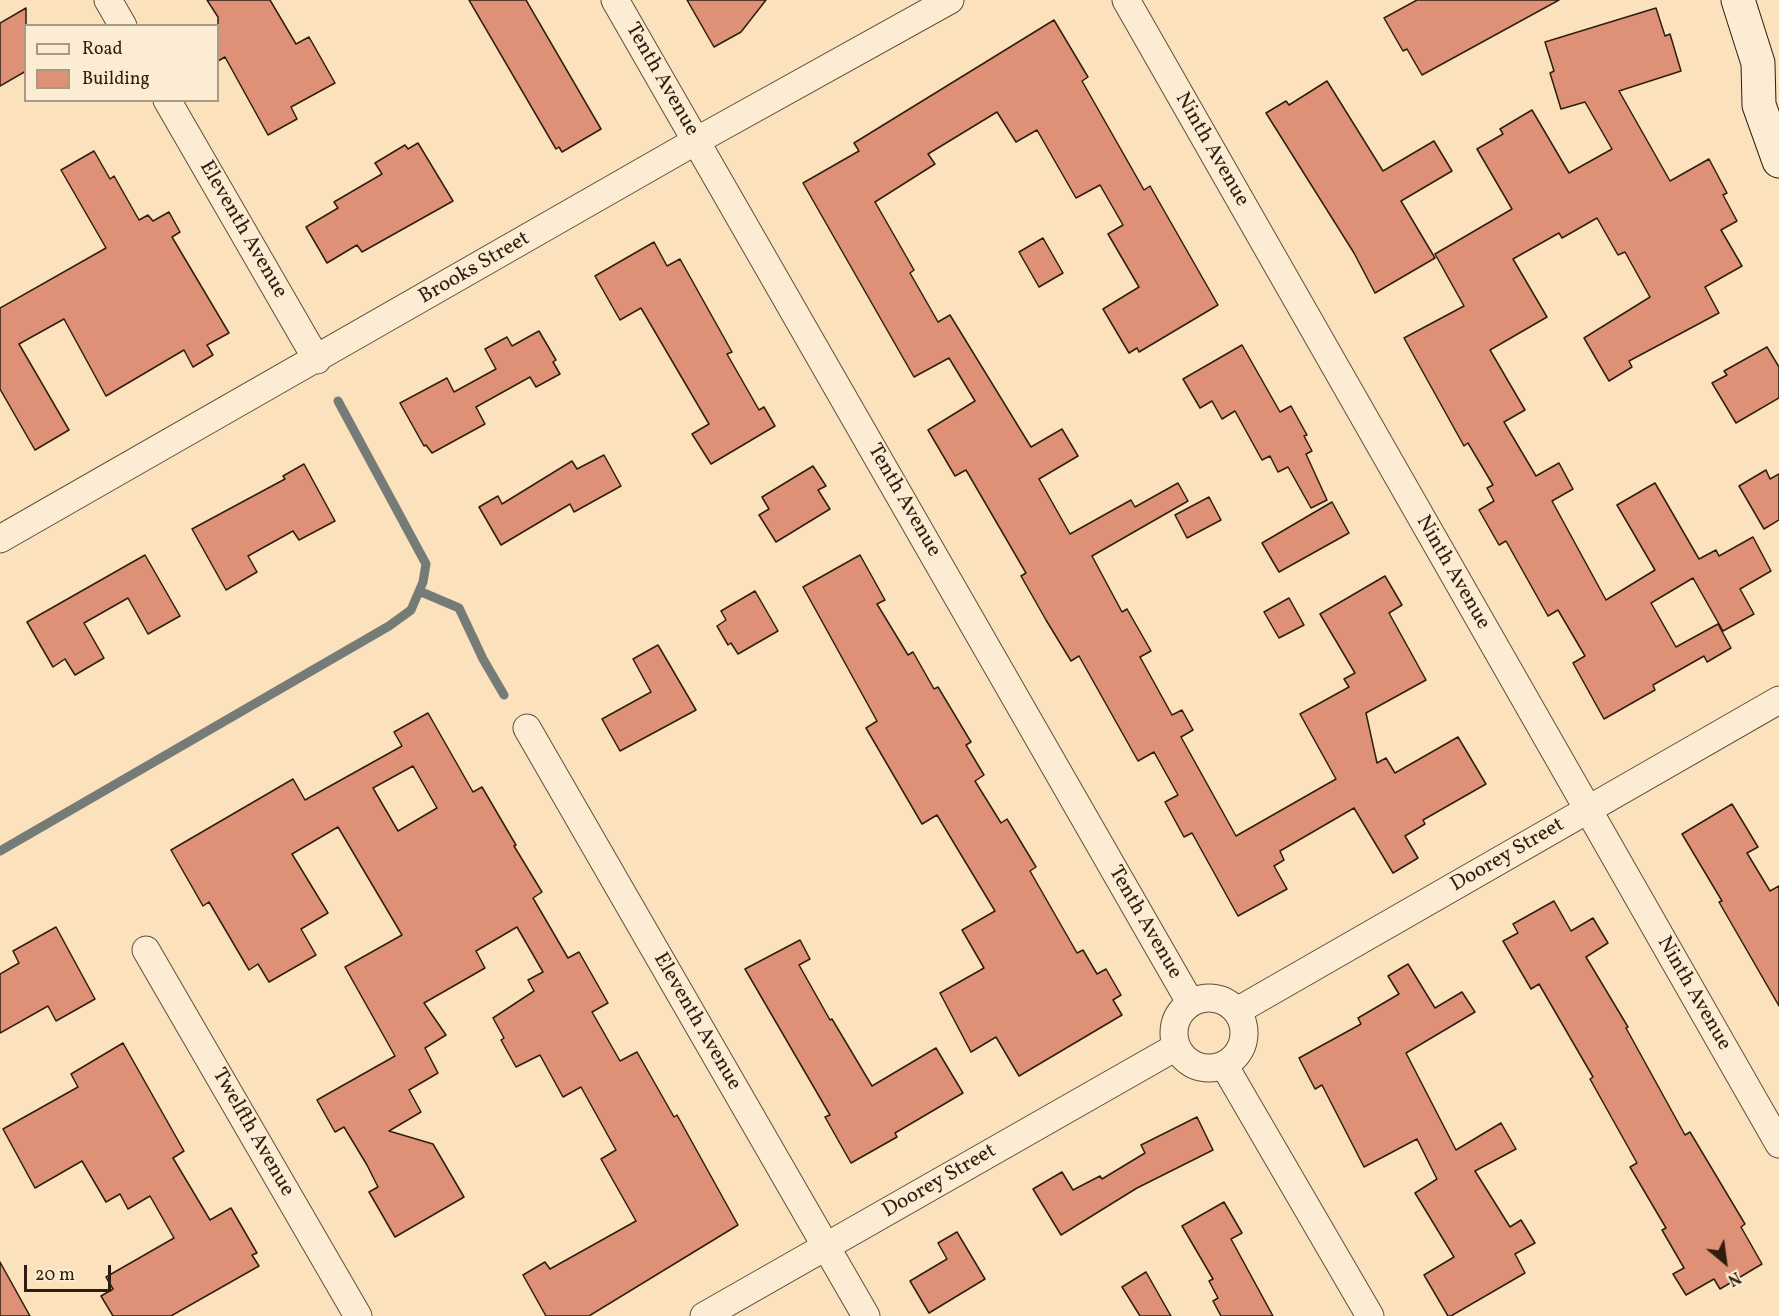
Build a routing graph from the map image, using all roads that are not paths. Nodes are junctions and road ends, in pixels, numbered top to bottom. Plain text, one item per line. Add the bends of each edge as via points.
1 (108, 0) edge
2 (615, 0) edge
3 (950, 0) edge
4 (1126, 0) edge
5 (1738, 0) edge
6 (122, 24) edge
7 (1769, 74) edge
8 (167, 102) edge
9 (696, 141) junction
10 (1779, 161) edge
11 (317, 360) junction
12 (0, 539) edge
13 (1779, 700) edge
14 (527, 728) dead end
15 (1588, 810) junction
16 (146, 950) dead end
17 (1190, 1002) junction
18 (1237, 1011) junction
19 (1176, 1047) junction
20 (1224, 1065) junction
21 (1779, 1144) edge
22 (826, 1247) junction
23 (358, 1316) edge
24 (704, 1316) edge
25 (866, 1316) edge
26 (1370, 1316) edge

1 - 6 street
2 - 9 street, Tenth Avenue
3 - 9 street, Brooks Street
4 - 15 street, Ninth Avenue
5 - 7 main road
7 - 10 main road via 1759,105
8 - 11 street, Eleventh Avenue
9 - 11 street, Brooks Street
9 - 17 street, Tenth Avenue
11 - 12 street, Brooks Street
13 - 15 street, Doorey Street
14 - 22 street, Eleventh Avenue
15 - 18 street, Doorey Street
15 - 21 street, Ninth Avenue
16 - 23 street, Twelfth Avenue
17 - 18 street via 1210,997 1229,1003
17 - 19 street via 1173,1027
18 - 20 street via 1242,1020 1243,1041 1239,1051
19 - 20 street via 1191,1064 1213,1068
19 - 22 street, Doorey Street
20 - 26 street
22 - 24 street, Doorey Street
22 - 25 street, Eleventh Avenue

